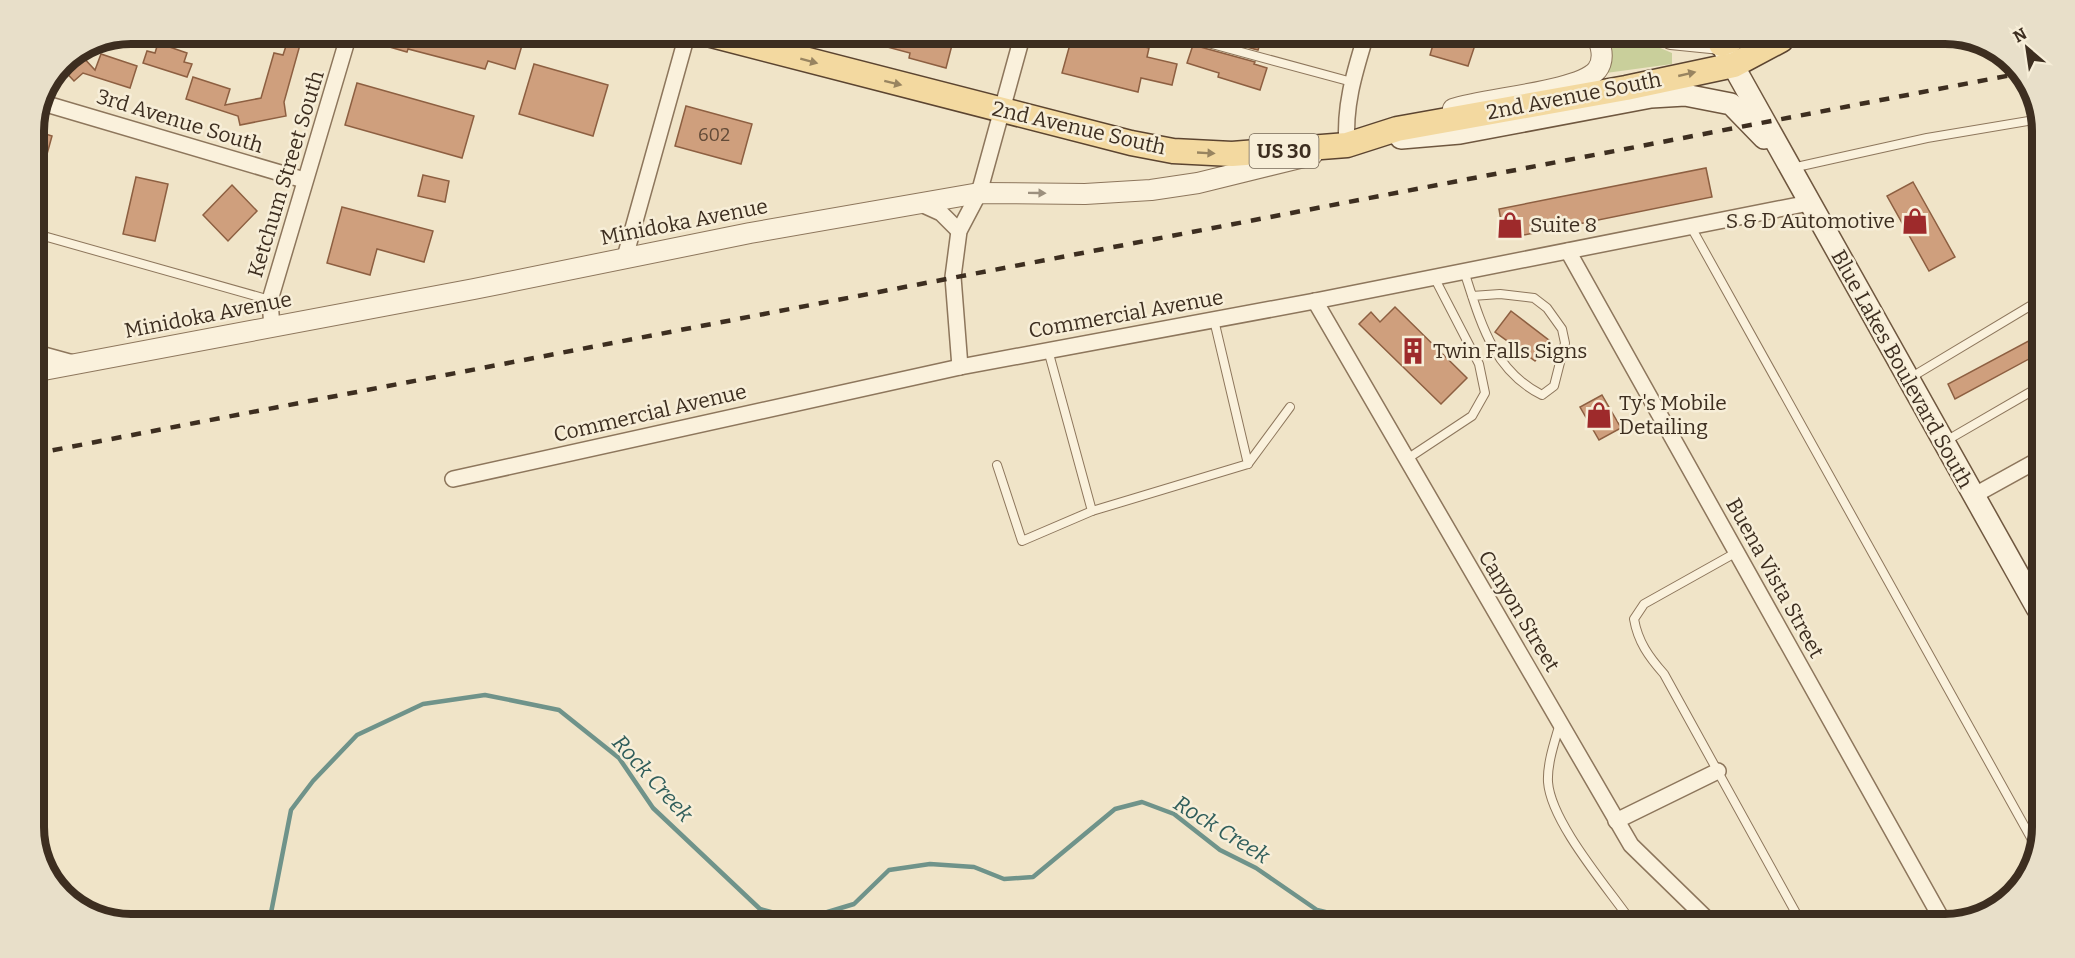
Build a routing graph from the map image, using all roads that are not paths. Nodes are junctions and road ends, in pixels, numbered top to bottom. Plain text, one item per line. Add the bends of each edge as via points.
1 (346, 44) edge
2 (685, 44) edge
3 (746, 44) edge
4 (1020, 44) edge
5 (1212, 44) edge
6 (1363, 44) edge
7 (1599, 44) edge
8 (1725, 44) edge
9 (1773, 44) edge
10 (1734, 65) junction
11 (1352, 82) junction
12 (47, 104) edge
13 (1002, 110) junction
14 (2031, 121) edge
15 (1397, 129) junction
16 (1354, 143) junction
17 (304, 180) junction
18 (1800, 185) junction
19 (979, 193) junction
20 (920, 203) junction
21 (1691, 227) junction
22 (959, 231) junction
23 (44, 236) edge
24 (1568, 251) junction
25 (626, 257) junction
26 (1464, 271) junction
27 (1434, 277) junction
28 (1472, 296) junction
29 (270, 300) junction
30 (1315, 301) junction
31 (2031, 305) edge
32 (1214, 320) junction
33 (272, 328) junction
34 (1048, 350) junction
35 (44, 355) edge
36 (76, 364) junction
37 (960, 367) junction
38 (44, 370) edge
39 (1908, 379) junction
40 (2031, 391) edge
41 (1290, 407) dead end
42 (1943, 442) junction
43 (1406, 460) junction
44 (1248, 464) junction
45 (2031, 464) edge
46 (997, 465) dead end
47 (453, 479) dead end
48 (1973, 496) junction
49 (1092, 511) junction
50 (1737, 552) junction
51 (2032, 599) edge
52 (1560, 722) junction
53 (1718, 771) junction
54 (1616, 821) junction
55 (2031, 837) edge
56 (1626, 914) edge
57 (1702, 914) edge
58 (1797, 914) edge
59 (1939, 914) edge

1 - 17 street, Ketchum Street South
2 - 25 street
3 -> 13 main road, 2nd Avenue South / US 30
4 - 13 street
5 - 11 lane
6 - 11 street
7 - 15 street via 1600,66 1582,82 1465,105
8 - 10 main road, Blue Lakes Boulevard South
9 - 10 main road, US 30
15 -> 10 main road, 2nd Avenue South / US 30
10 - 18 main road, Blue Lakes Boulevard South
11 - 16 street via 1346,114
12 - 17 street, 3rd Avenue South
13 -> 16 main road, 2nd Avenue South / US 30 via 1173,151 1232,154
13 - 19 street
14 - 18 lane via 1927,138
15 - 16 main road, 2nd Avenue South / US 30
16 - 18 main road via 1460,133 1651,97 1685,95 1731,104
19 -> 16 street, Minidoka Avenue via 1084,194 1198,183
17 - 29 street, Ketchum Street South
18 - 21 street, Commercial Avenue
18 - 39 main road, Blue Lakes Boulevard South
19 - 20 street, Minidoka Avenue
19 - 22 street
20 - 22 street via 941,213
20 - 25 street, Minidoka Avenue
21 - 24 street, Commercial Avenue
21 - 55 lane
22 - 37 street via 953,277
23 - 29 lane
24 - 26 street, Commercial Avenue
24 - 50 street, Buena Vista Street
25 - 33 street, Minidoka Avenue
26 - 27 street, Commercial Avenue
26 - 28 lane
27 - 30 street, Commercial Avenue
27 - 43 lane via 1479,364 1485,393 1472,416
28 - 28 lane via 1483,332 1496,356 1528,388 1542,395 1554,386 1565,343 1562,329 1547,308 1534,298
29 - 33 street, Ketchum Street South
30 - 32 street, Commercial Avenue
30 - 43 street, Canyon Street
31 - 39 lane
32 - 34 street, Commercial Avenue
32 - 44 lane
33 - 36 street, Minidoka Avenue
34 - 37 street, Commercial Avenue
34 - 49 lane
35 - 36 street
36 - 38 street, Minidoka Avenue
37 - 47 street, Commercial Avenue
39 - 42 main road, Blue Lakes Boulevard South
40 - 42 lane
41 - 44 lane
42 - 48 main road, Blue Lakes Boulevard South
43 - 52 street, Canyon Street
44 - 49 lane
45 - 48 street
46 - 49 lane via 1023,542
48 - 51 main road, Blue Lakes Boulevard South
50 - 53 lane via 1644,604 1634,619 1636,634 1646,653 1664,674
50 - 59 street, Buena Vista Street
52 - 54 street, Canyon Street
52 - 56 lane via 1548,782 1555,806 1571,837
53 - 54 street
53 - 58 lane
54 - 57 street, Canyon Street via 1631,845

